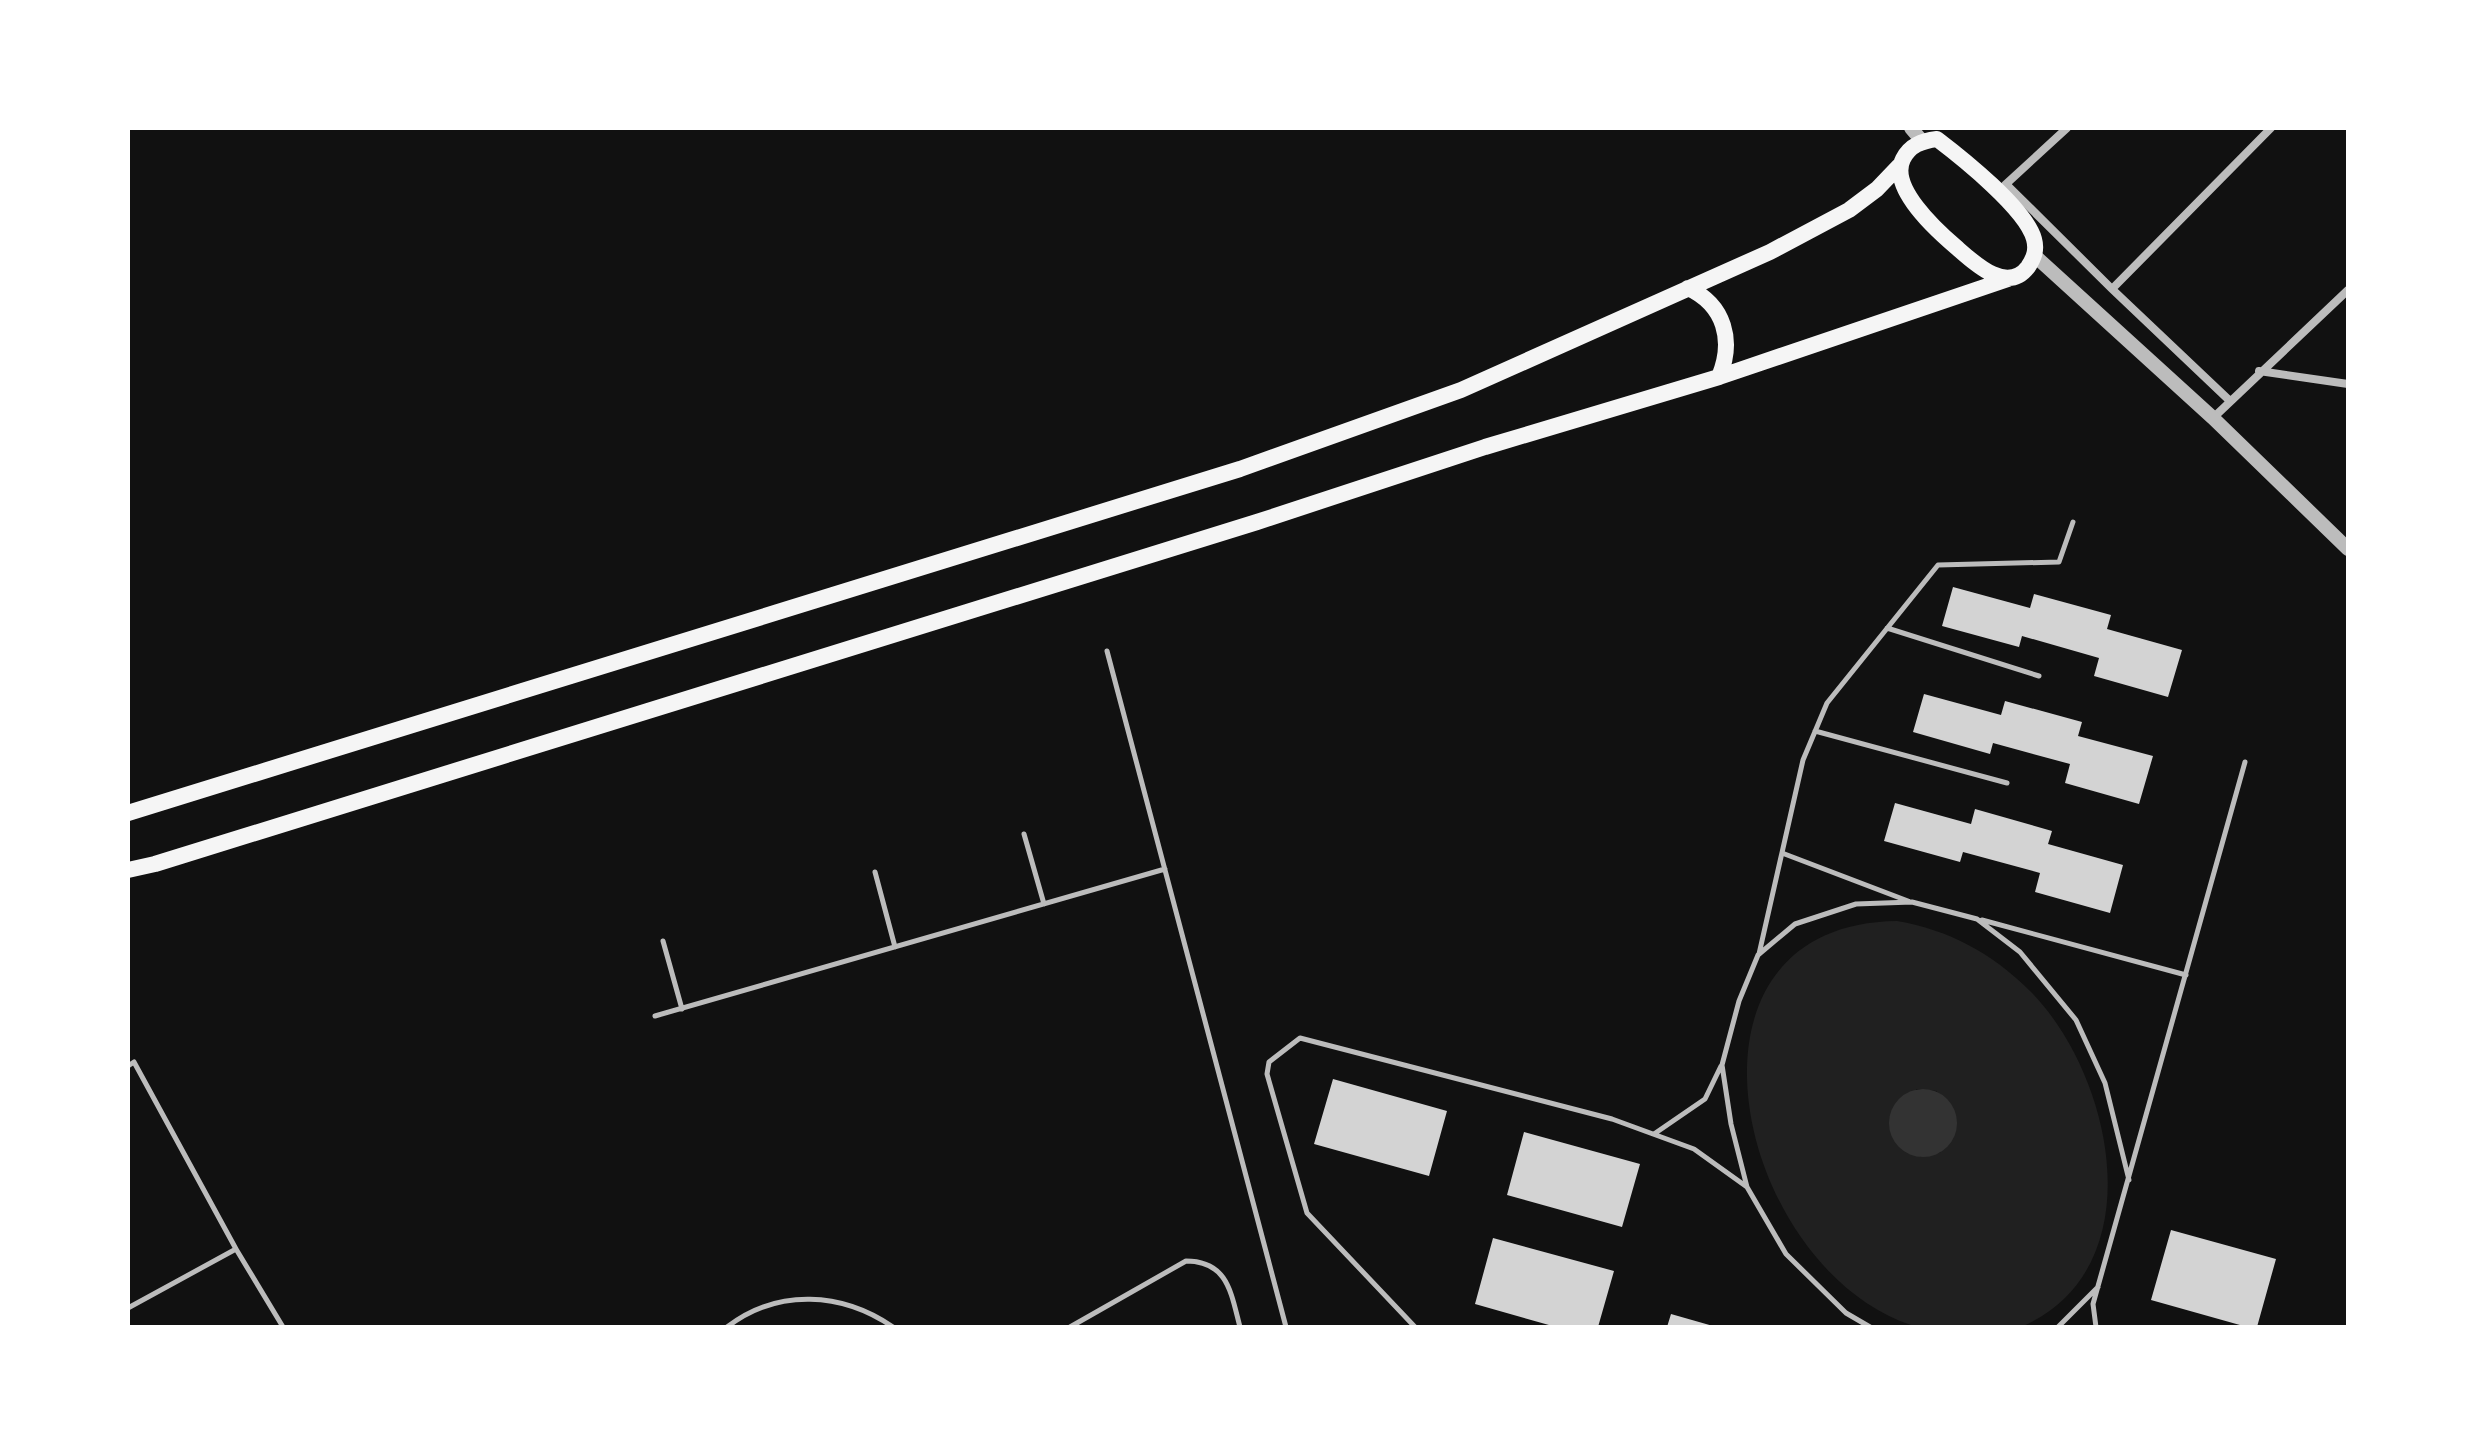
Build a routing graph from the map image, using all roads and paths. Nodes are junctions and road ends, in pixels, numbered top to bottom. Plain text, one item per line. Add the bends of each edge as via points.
1 (2067, 128) edge
2 (2271, 128) edge
3 (1916, 134) edge
4 (1899, 166) junction
5 (2002, 188) junction
6 (2035, 256) junction
7 (2008, 279) junction
8 (1688, 288) junction
9 (2112, 289) junction
10 (2348, 290) edge
11 (2259, 371) junction
12 (1719, 377) junction
13 (2348, 384) edge
14 (2230, 401) junction
15 (2213, 418) junction
16 (2073, 522) dead end
17 (2348, 549) edge
18 (1887, 628) junction
19 (1107, 651) dead end
20 (2039, 676) dead end
21 (1815, 731) junction
22 (2245, 762) dead end
23 (2007, 783) dead end
24 (128, 813) edge
25 (1024, 834) dead end
26 (1782, 853) junction
27 (1165, 869) junction
28 (128, 870) edge
29 (875, 872) dead end
30 (1912, 902) junction
31 (1044, 904) junction
32 (1977, 919) junction
33 (663, 941) dead end
34 (895, 947) junction
35 (1758, 955) junction
36 (2186, 975) junction
37 (682, 1009) junction
38 (655, 1016) dead end
39 (1722, 1065) junction
40 (128, 1066) edge
41 (1654, 1134) junction
42 (2129, 1180) junction
43 (1747, 1187) junction
44 (236, 1249) junction
45 (2098, 1287) junction
46 (128, 1308) edge
47 (283, 1327) edge
48 (727, 1327) edge
49 (893, 1327) edge
50 (1070, 1327) edge
51 (1240, 1327) edge
52 (1286, 1327) edge
53 (1415, 1327) edge
54 (1870, 1327) edge
55 (2058, 1327) edge
56 (2096, 1327) edge

1 - 5 street
2 - 9 street
3 - 4 main road
3 - 5 main road via 1937,139
4 - 7 main road via 1900,181 1911,199 1953,245 1986,272
4 - 8 main road via 1849,210
5 - 6 main road via 2034,238
5 - 9 street
6 - 7 main road via 2025,272
6 - 15 street
7 - 12 main road
8 - 12 main road via 1708,301 1724,324 1727,351
8 - 24 main road via 1461,390 1240,469
9 - 14 street
10 - 11 street
11 - 13 street
11 - 14 street
12 - 28 main road
14 - 15 street
15 - 17 street
16 - 18 lane via 2059,562 1938,565
18 - 20 lane
18 - 21 lane via 1827,703
19 - 27 lane
21 - 23 lane
21 - 26 lane via 1803,760
22 - 36 lane
25 - 31 lane
26 - 30 lane
26 - 35 lane
27 - 31 lane
27 - 52 lane
29 - 34 lane
30 - 32 lane
30 - 35 lane via 1856,904 1795,924
31 - 34 lane
32 - 36 lane
32 - 42 lane via 2020,952 2076,1020 2105,1083
33 - 37 lane
34 - 37 lane
35 - 39 lane
36 - 42 lane
37 - 38 lane
39 - 41 lane via 1705,1099
39 - 43 lane
40 - 44 lane via 134,1062
41 - 43 lane via 1694,1149
41 - 53 lane via 1300,1038 1269,1062 1267,1074 1307,1213
42 - 45 lane
43 - 54 lane via 1786,1254 1846,1313
44 - 46 lane
44 - 47 lane
45 - 55 lane
45 - 56 lane via 2093,1304
48 - 49 lane via 775,1303 817,1298 858,1307
50 - 51 lane via 1186,1261 1200,1261 1227,1282

